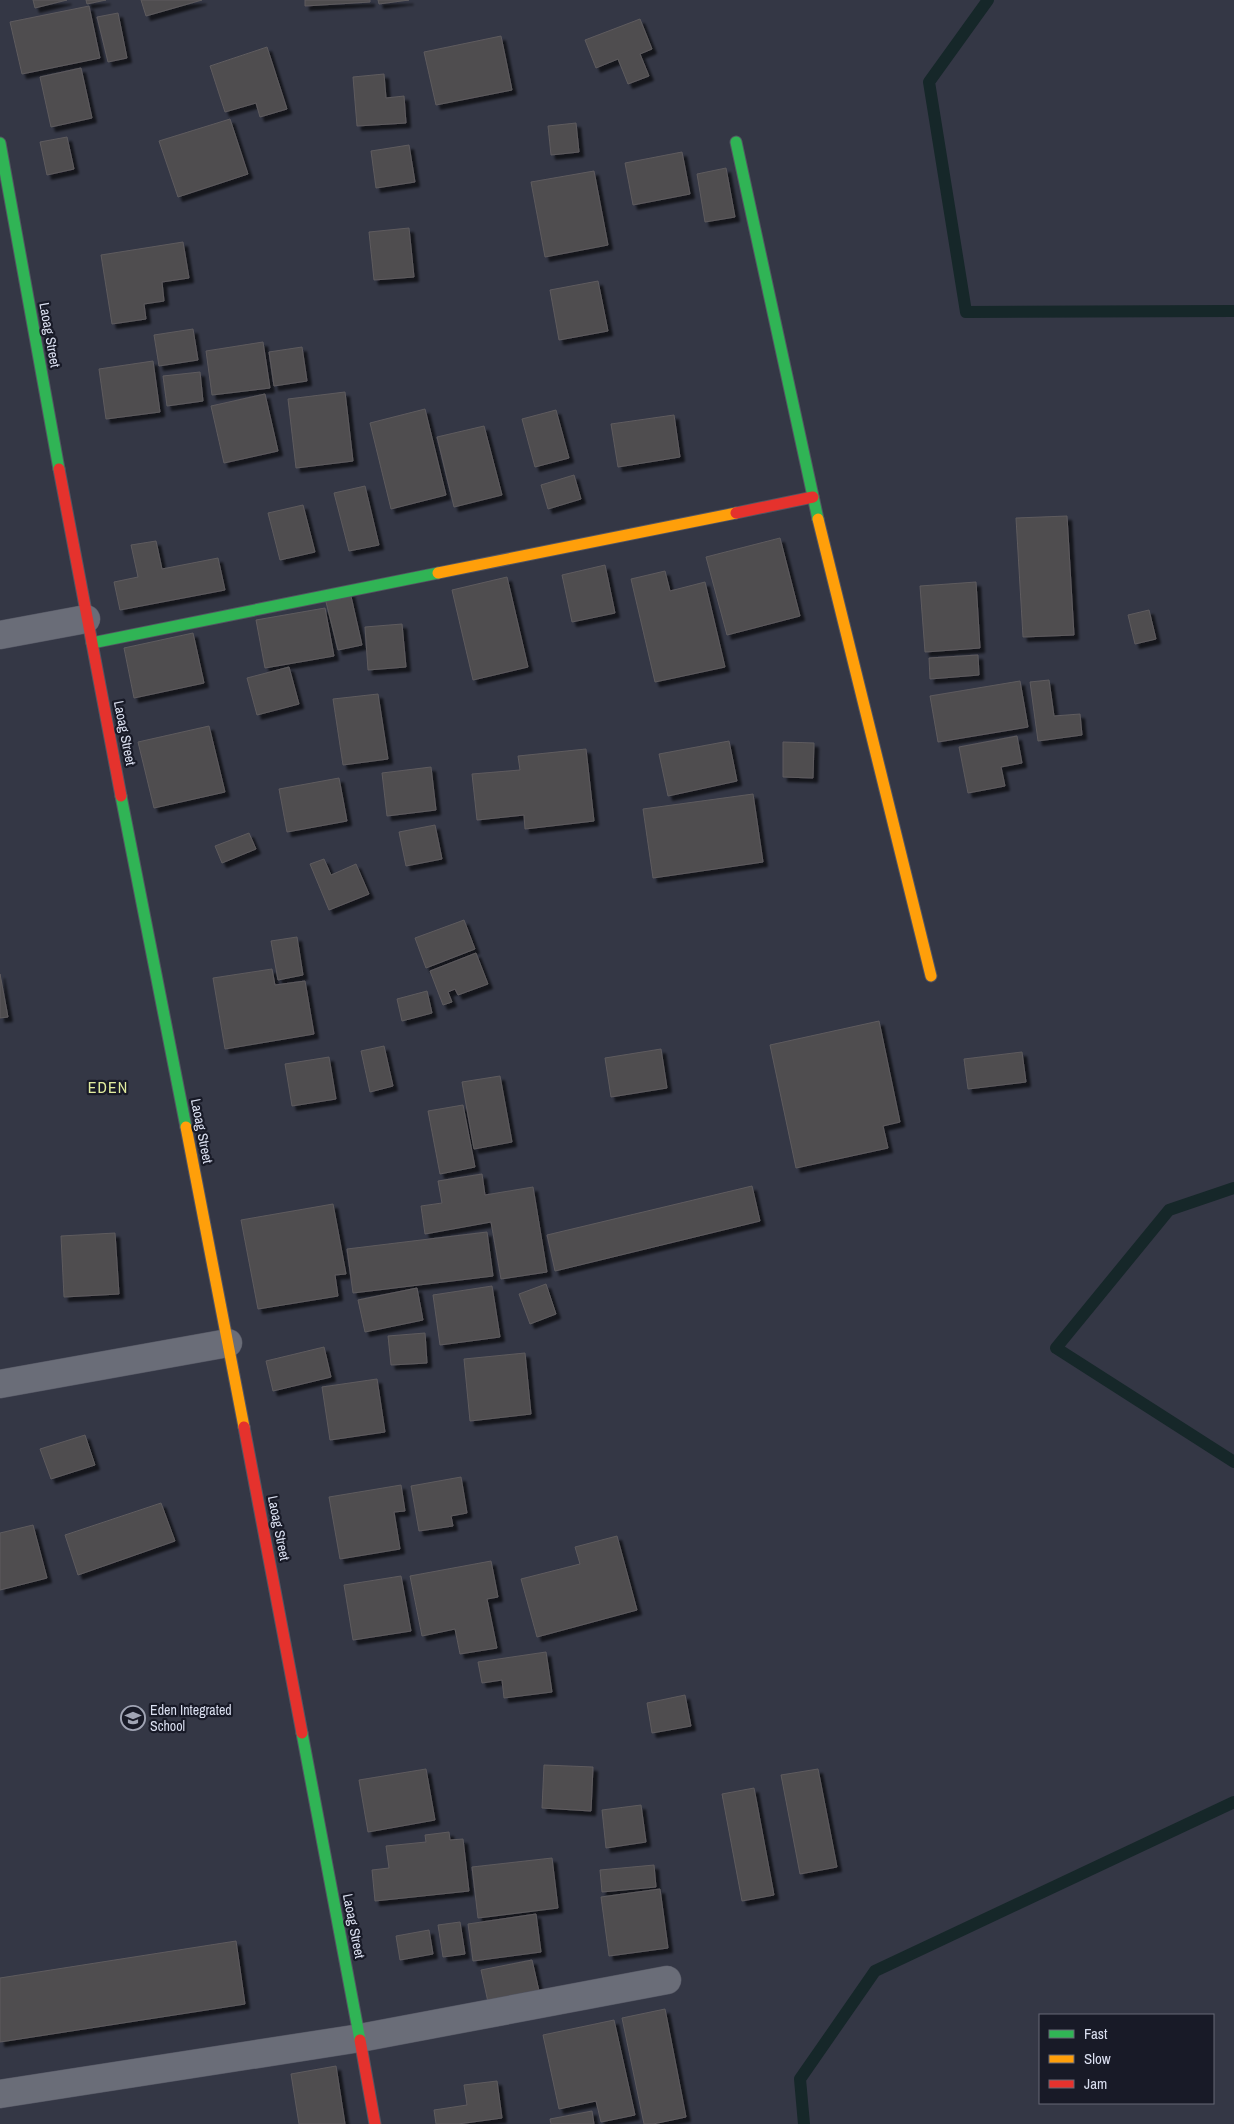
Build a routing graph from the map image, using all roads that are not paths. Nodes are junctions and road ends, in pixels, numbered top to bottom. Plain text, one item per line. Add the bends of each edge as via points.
1 (736, 142) dead end
2 (0, 143) edge
3 (813, 497) junction
4 (89, 631) junction
5 (0, 636) edge
6 (931, 976) dead end
7 (228, 1343) junction
8 (0, 1384) edge
9 (667, 1980) dead end
10 (360, 2038) junction
11 (0, 2094) edge
12 (375, 2124) edge

1 - 3 street
2 - 4 street, Laoag Street
3 - 4 street
3 - 6 street
4 - 5 street
4 - 7 street, Laoag Street
7 - 8 street
7 - 10 street, Laoag Street
9 - 10 street
10 - 11 street
10 - 12 street, Laoag Street

